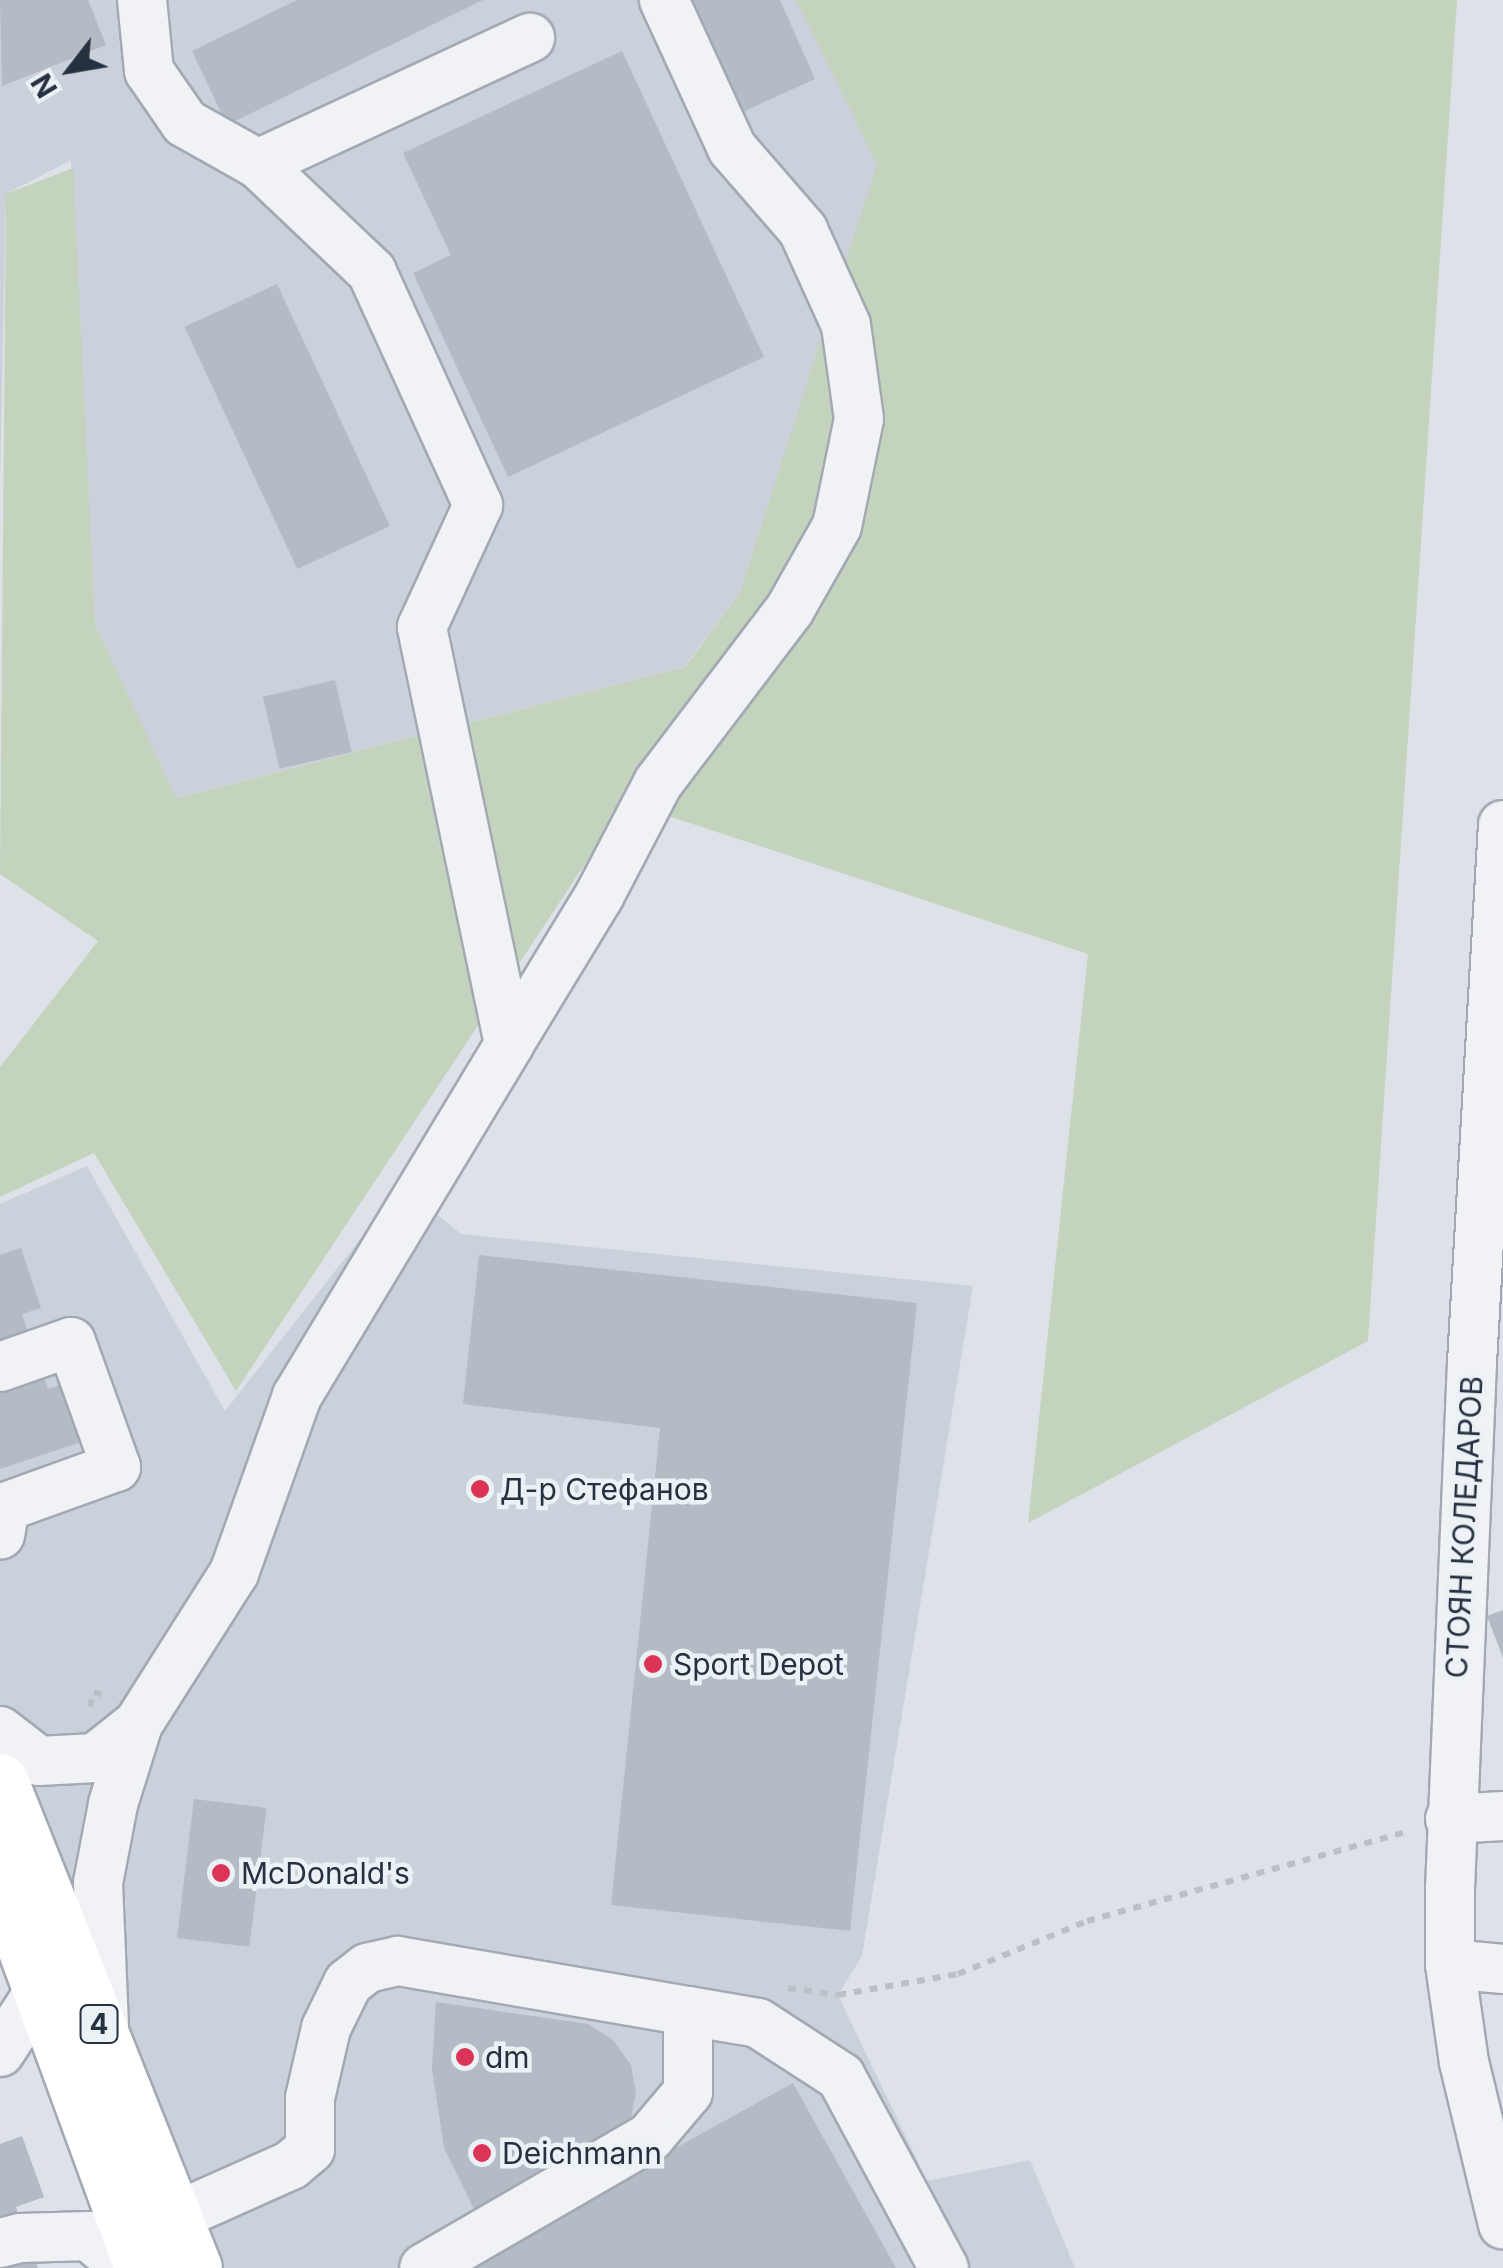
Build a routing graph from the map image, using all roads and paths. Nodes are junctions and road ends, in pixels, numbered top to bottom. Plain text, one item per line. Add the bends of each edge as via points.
1 (142, 0) edge
2 (664, 0) edge
3 (530, 38) dead end
4 (258, 164) junction
5 (1503, 825) edge
6 (509, 1044) junction
7 (1488, 1363) edge
8 (0, 1367) edge
9 (0, 1534) edge
10 (138, 1724) junction
11 (0, 1731) edge
12 (0, 1781) edge
13 (1503, 1816) edge
14 (1450, 1820) junction
15 (0, 1879) edge
16 (1450, 1964) junction
17 (1503, 1969) edge
18 (21, 1970) edge
19 (838, 1995) dead end
20 (688, 2012) junction
21 (104, 2038) junction
22 (0, 2052) edge
23 (1503, 2224) edge
24 (0, 2243) edge
25 (143, 2248) edge
26 (194, 2268) edge
27 (424, 2268) edge
28 (944, 2268) edge

1 - 4 street via 149,71 185,123
2 - 6 street via 732,148 802,230 846,326 858,418 837,526 790,608 658,783
3 - 4 street
4 - 6 street via 372,272 478,505 422,628
5 - 7 street, СТОЯН КОЛЕДАРОВ
6 - 10 street via 298,1396 234,1573
7 - 14 street, СТОЯН КОЛЕДАРОВ
8 - 9 street via 71,1342 116,1466 5,1508
10 - 11 street via 95,1758 39,1761
10 - 21 street via 112,1804 98,1883
12 - 21 main road, 4
13 - 14 street
14 - 16 street, СТОЯН КОЛЕДАРОВ
14 - 19 path via 1088,1921 958,1974
15 - 18 main road, 4
16 - 17 street
16 - 23 street, СТОЯН КОЛЕДАРОВ via 1464,2062
18 - 22 street
18 - 25 main road, 4
20 - 25 street via 398,1961 367,1968 348,1982 326,2028 310,2098 310,2148
20 - 27 street via 688,2092 650,2137
20 - 28 street via 758,2023 842,2076
21 - 25 main road, 4
24 - 25 street via 90,2236
25 - 26 main road, 4

